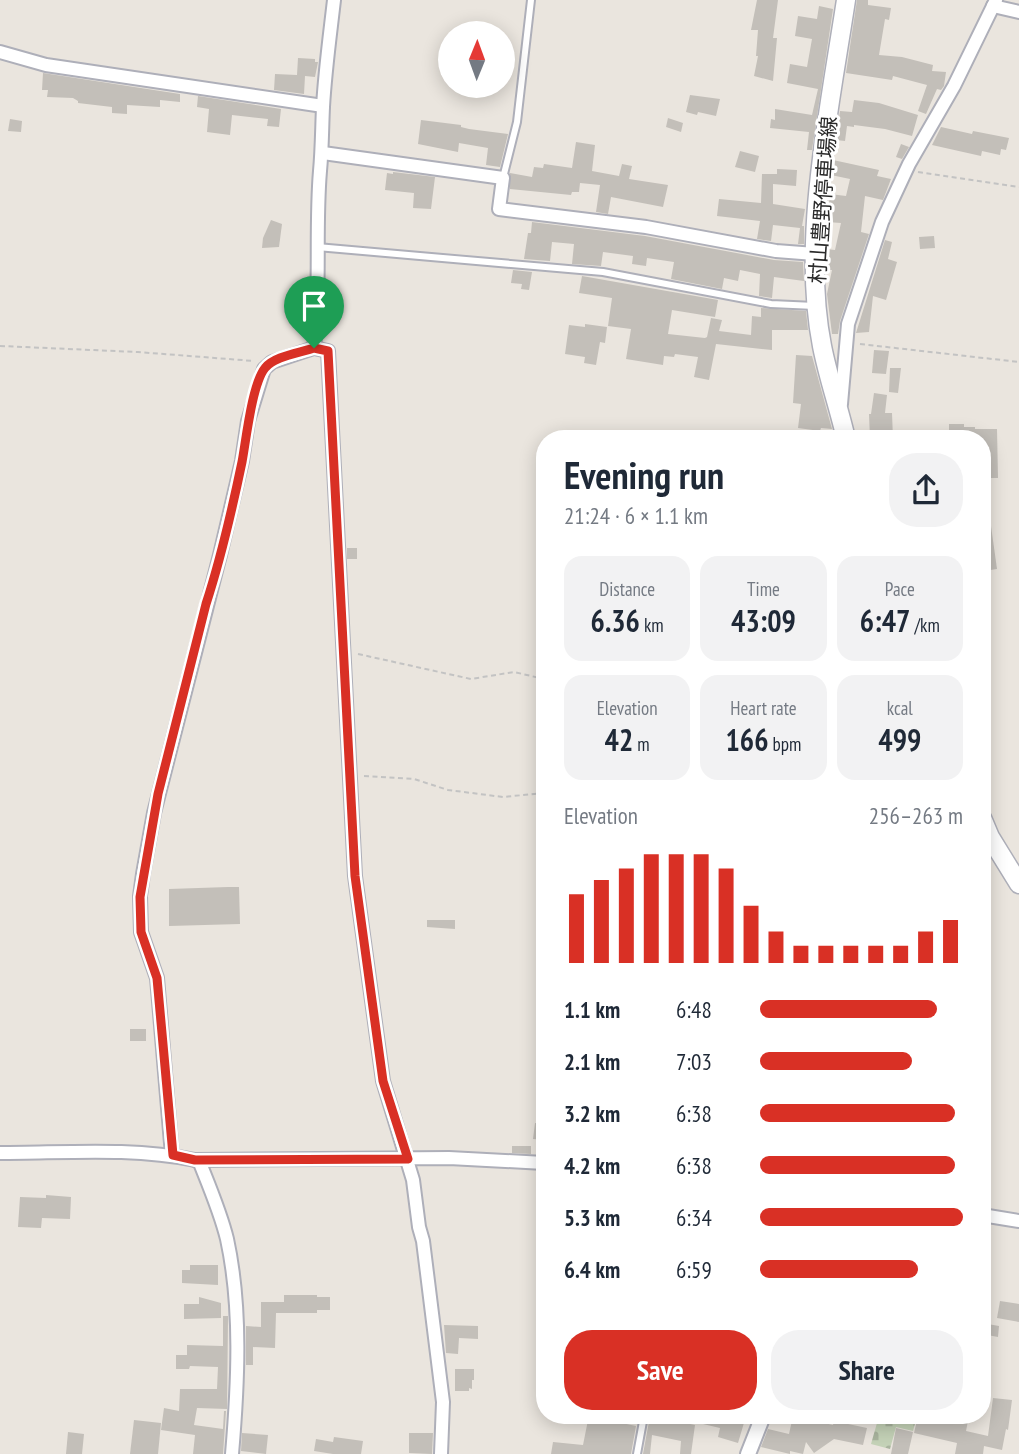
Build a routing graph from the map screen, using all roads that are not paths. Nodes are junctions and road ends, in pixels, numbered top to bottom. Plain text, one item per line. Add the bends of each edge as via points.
1 (334, 0) edge
2 (531, 0) edge
3 (846, 0) edge
4 (995, 3) edge
5 (1019, 12) edge
6 (0, 52) edge
7 (323, 106) junction
8 (323, 153) junction
9 (503, 177) junction
10 (317, 247) junction
11 (815, 254) junction
12 (818, 306) junction
13 (314, 348) junction
14 (840, 413) junction
15 (844, 430) edge
16 (991, 839) edge
17 (1019, 884) edge
18 (0, 1153) edge
19 (173, 1155) junction
20 (408, 1159) junction
21 (195, 1160) junction
22 (536, 1163) edge
23 (991, 1216) edge
24 (1019, 1221) edge
25 (643, 1424) edge
26 (760, 1424) edge
27 (232, 1454) edge
28 (441, 1454) edge
29 (637, 1454) edge
30 (748, 1454) edge

1 - 7 street
2 - 9 lane via 517,122
3 - 11 main road, 村山豊野停車場線 via 821,173
4 - 5 street
4 - 14 street via 882,222 848,324
6 - 7 street via 46,65
7 - 8 street
8 - 9 street
8 - 10 street
9 - 11 street via 499,209
10 - 12 lane via 603,272 771,304
10 - 13 street
11 - 12 main road, 村山豊野停車場線
12 - 14 main road, 村山豊野停車場線 via 822,345
13 - 19 street via 264,369 175,724 143,874 141,932 157,978
13 - 20 street via 328,351 355,876 383,1081
14 - 15 main road, 村山豊野停車場線
16 - 17 main road
18 - 19 street
19 - 21 street
20 - 21 street
20 - 22 street
20 - 28 street via 443,1402
21 - 27 street via 222,1222 233,1280 236,1384
23 - 24 street
25 - 29 lane
26 - 30 street

